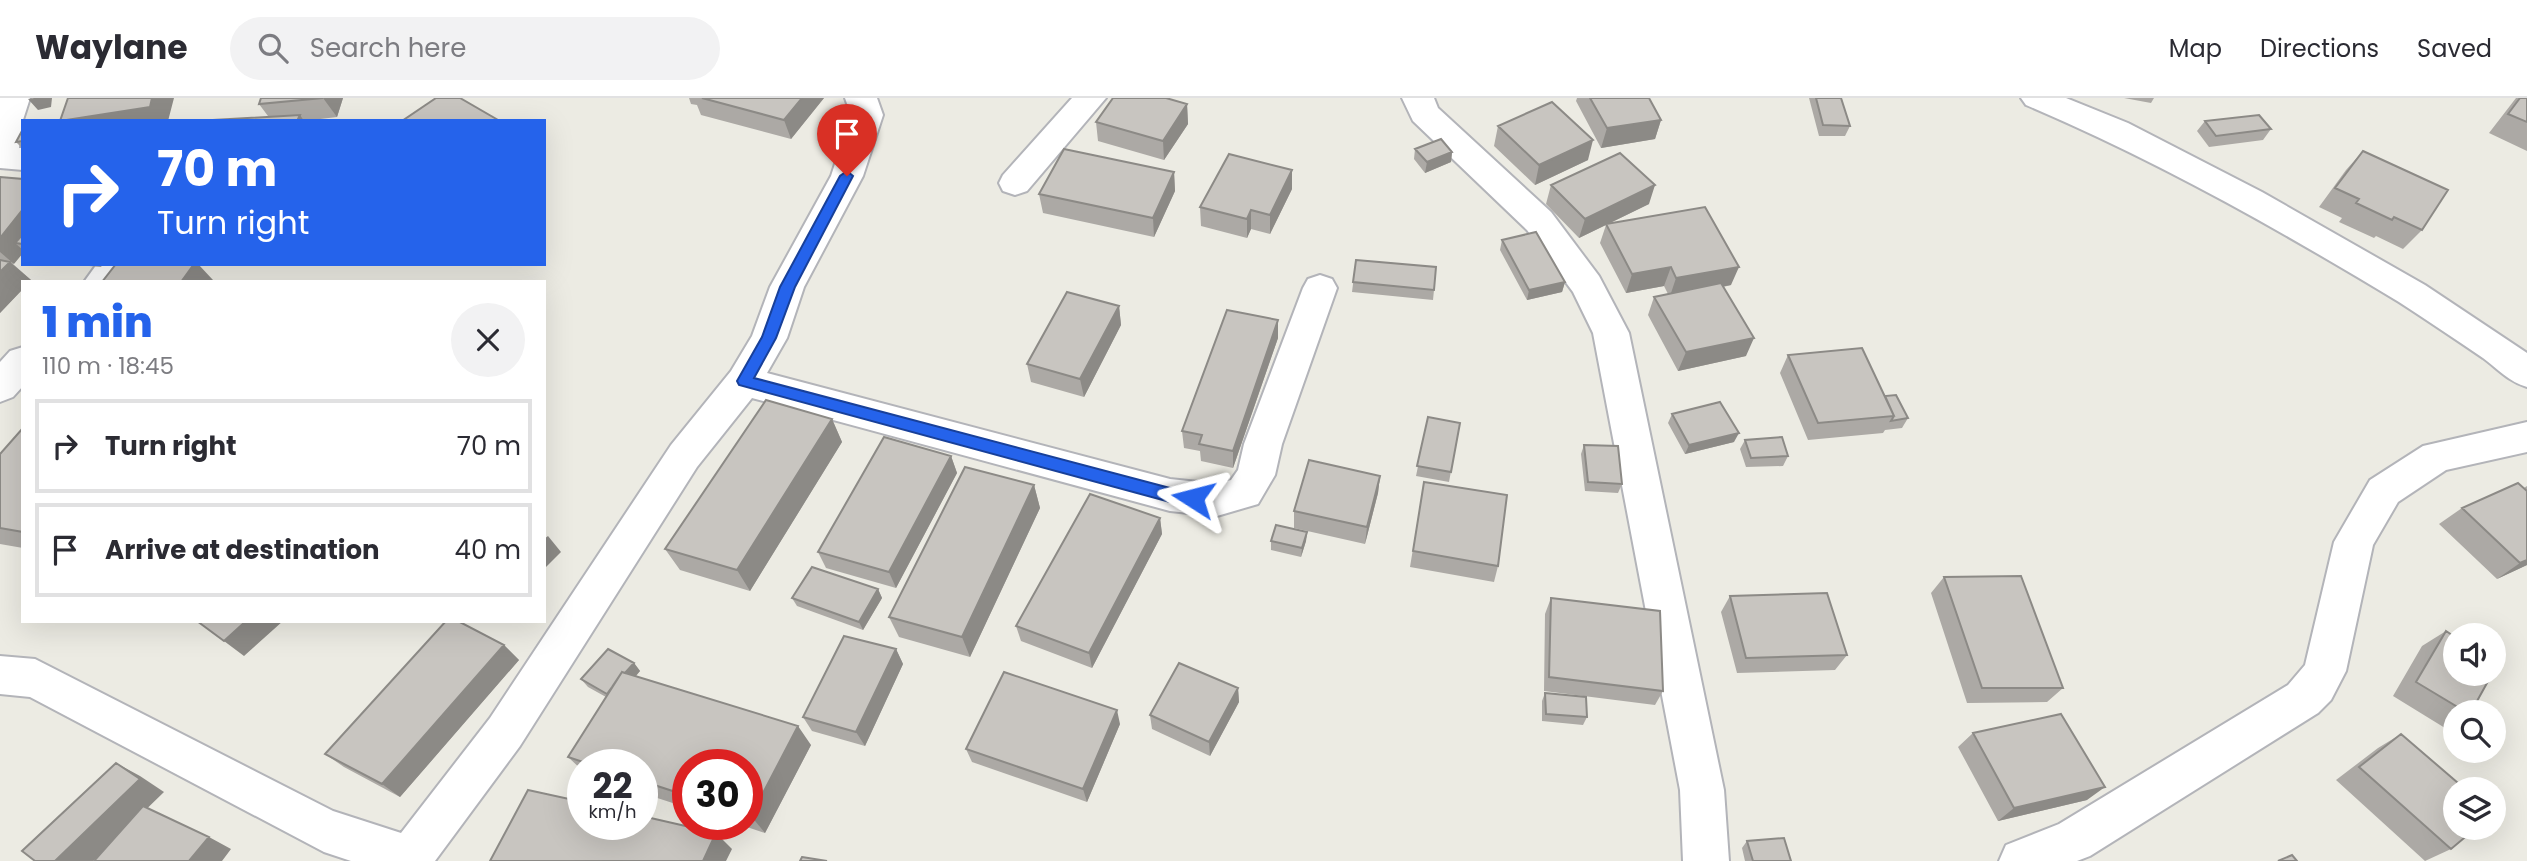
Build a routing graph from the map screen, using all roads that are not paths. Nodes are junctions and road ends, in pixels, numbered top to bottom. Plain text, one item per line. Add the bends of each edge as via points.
1 (14, 98) edge
2 (861, 98) edge
3 (1090, 98) edge
4 (1418, 98) edge
5 (2038, 98) edge
6 (21, 159) edge
7 (1015, 183) dead end
8 (117, 266) edge
9 (103, 280) edge
10 (1321, 288) dead end
11 (21, 363) edge
12 (2527, 373) edge
13 (744, 381) junction
14 (0, 387) edge
15 (2527, 437) edge
16 (0, 675) edge
17 (409, 859) edge
18 (1706, 861) edge
19 (2022, 861) edge

1 - 6 street via 3,149 9,159
2 - 13 street via 867,115 847,176 787,287 769,338
3 - 7 street
4 - 18 street via 1424,113 1539,220 1587,285 1611,333 1702,790
5 - 12 street via 2117,131 2250,200 2413,294
8 - 9 street
10 - 13 street via 1256,475 1244,493 1217,500 1170,495
11 - 14 street
13 - 17 street via 684,456 505,732
15 - 19 street via 2436,457 2384,491 2354,542 2325,671 2303,699 2074,840
16 - 17 street via 35,678 324,830

